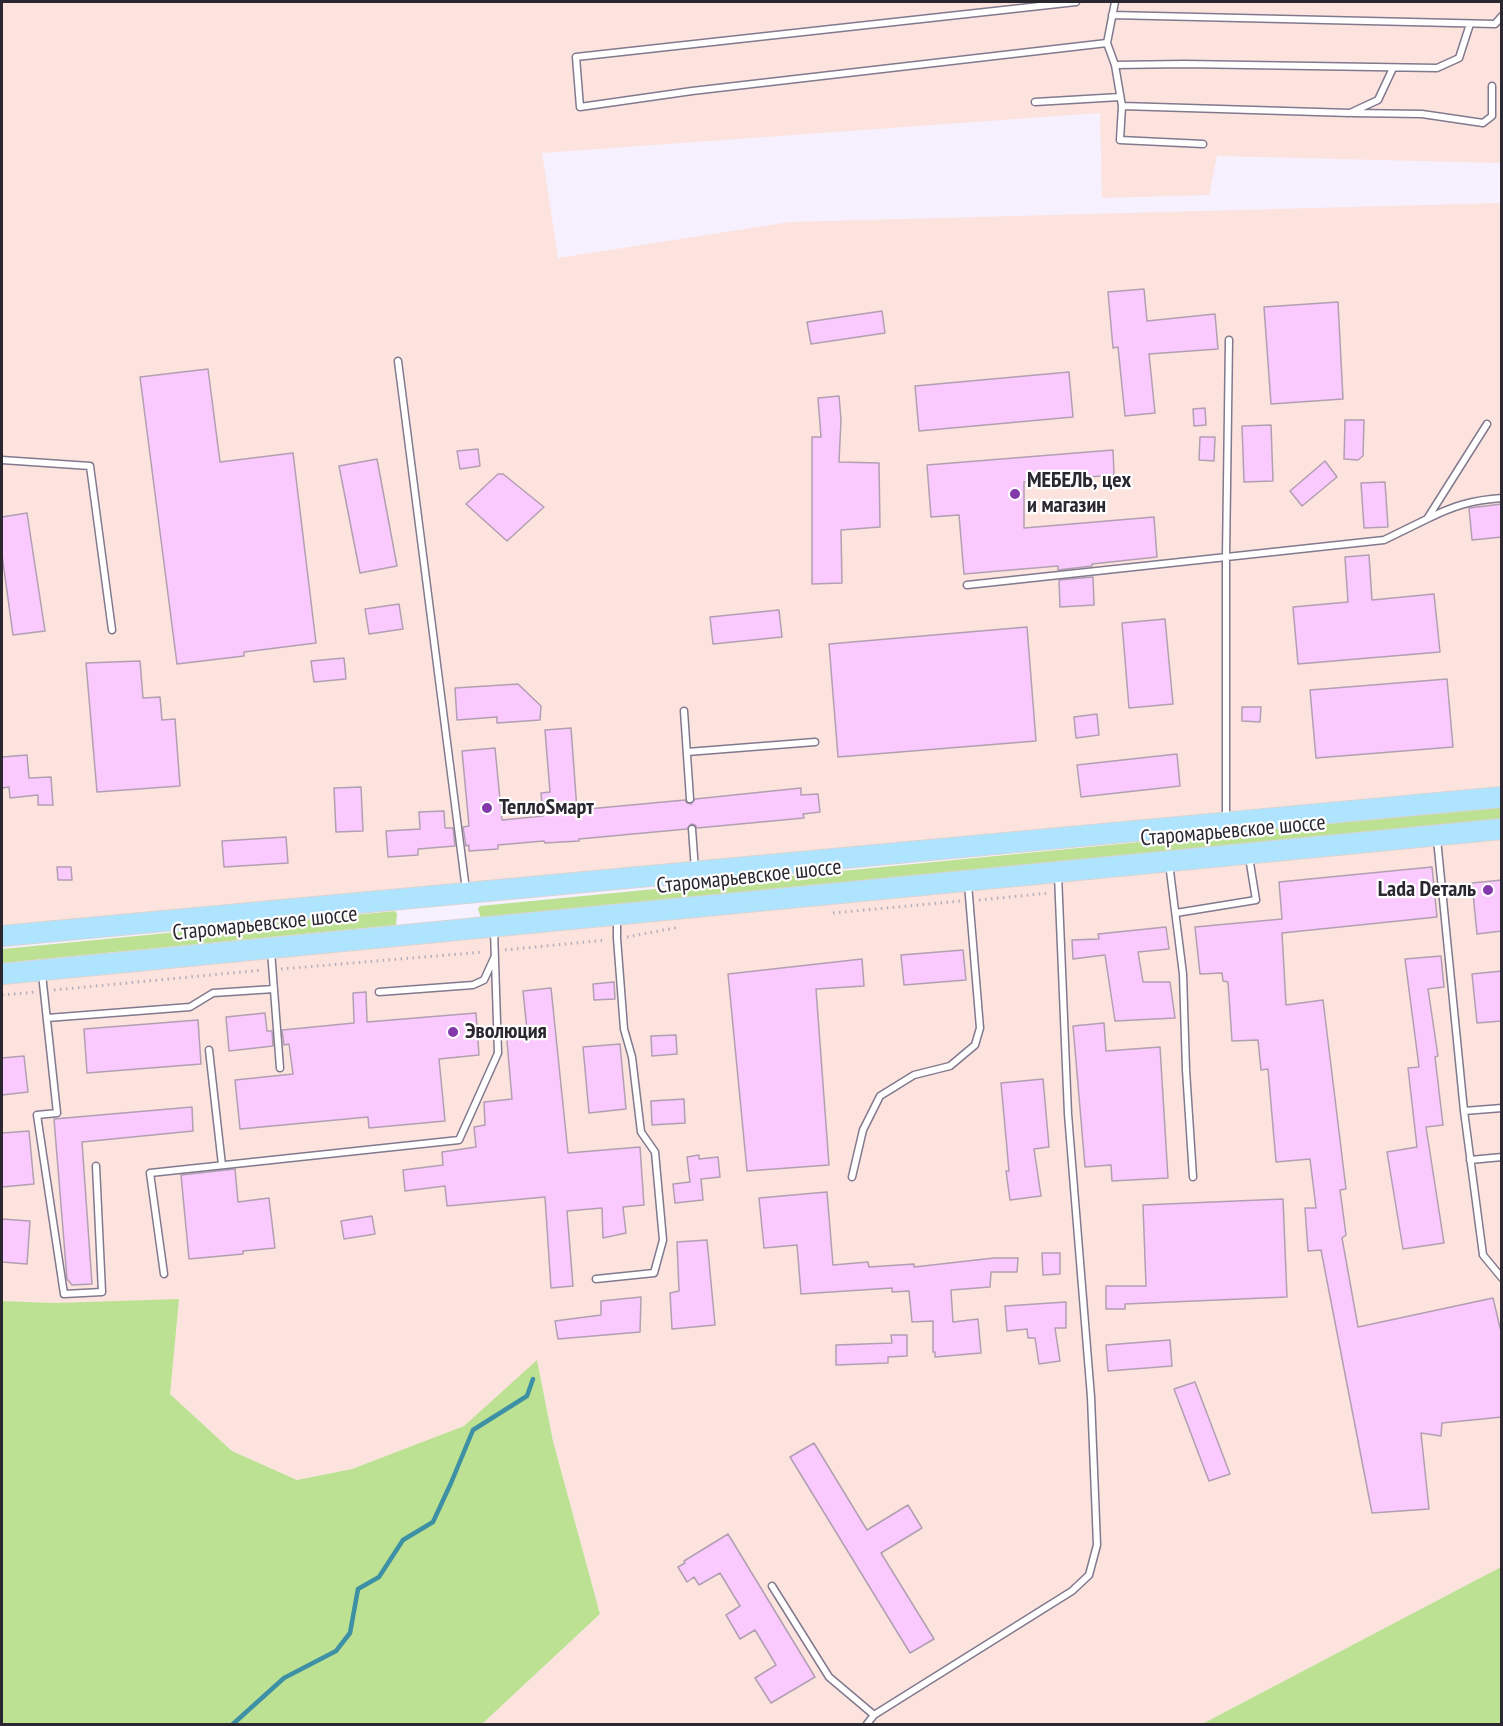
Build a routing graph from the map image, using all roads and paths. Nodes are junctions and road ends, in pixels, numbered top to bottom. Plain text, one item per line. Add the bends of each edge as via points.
1 (1076, 2) edge
2 (1115, 2) edge
3 (1112, 15) junction
4 (1502, 16) edge
5 (1470, 24) junction
6 (1107, 43) junction
7 (1115, 65) junction
8 (1393, 68) junction
9 (1492, 86) dead end
10 (1120, 97) junction
11 (1035, 102) dead end
12 (1122, 106) junction
13 (1350, 113) junction
14 (1203, 144) dead end
15 (1229, 340) dead end
16 (398, 361) dead end
17 (1487, 424) dead end
18 (2, 460) edge
19 (1502, 498) edge
20 (1427, 519) junction
21 (1226, 556) junction
22 (967, 585) dead end
23 (112, 630) dead end
24 (684, 711) dead end
25 (815, 742) dead end
26 (687, 752) junction
27 (1502, 797) edge
28 (690, 799) dead end
29 (1226, 822) junction
30 (692, 829) dead end
31 (1502, 829) edge
32 (1437, 835) junction
33 (1248, 853) junction
34 (1169, 861) junction
35 (695, 871) junction
36 (1058, 871) junction
37 (968, 880) junction
38 (1059, 892) junction
39 (466, 894) junction
40 (437, 897) junction
41 (970, 900) junction
42 (830, 913) dead end
43 (1176, 913) junction
44 (617, 914) junction
45 (494, 926) junction
46 (681, 927) dead end
47 (441, 930) junction
48 (2, 936) edge
49 (617, 938) junction
50 (271, 947) junction
51 (495, 951) junction
52 (273, 969) junction
53 (42, 970) junction
54 (2, 974) edge
55 (274, 989) junction
56 (44, 991) junction
57 (380, 992) dead end
58 (2, 995) edge
59 (47, 1018) junction
60 (209, 1050) dead end
61 (280, 1068) dead end
62 (1502, 1108) edge
63 (1464, 1111) junction
64 (1502, 1157) edge
65 (1470, 1160) junction
66 (222, 1165) junction
67 (96, 1166) dead end
68 (852, 1177) dead end
69 (1193, 1177) dead end
70 (164, 1274) dead end
71 (1502, 1278) edge
72 (596, 1279) dead end
73 (772, 1586) dead end
74 (874, 1715) junction
75 (867, 1725) edge

1 - 6 lane via 576,57 580,107
2 - 3 lane
3 - 5 lane
3 - 6 lane
4 - 5 lane via 1495,24
5 - 8 lane via 1459,58 1437,69
6 - 7 lane
7 - 8 lane
7 - 10 lane
8 - 13 lane via 1378,100
9 - 13 lane via 1492,116 1483,123 1422,114
10 - 11 lane
10 - 12 lane
12 - 13 lane
12 - 14 lane via 1120,140
15 - 21 lane
16 - 39 lane
17 - 20 lane
18 - 23 lane via 90,466
19 - 20 lane via 1451,507
20 - 21 lane via 1384,540
21 - 22 lane
21 - 29 lane
24 - 26 lane
25 - 26 lane
26 - 28 lane
27 - 29 main road, Старомарьевское шоссе
29 - 35 main road, Старомарьевское шоссе
30 - 35 lane
31 - 32 main road, Старомарьевское шоссе
32 - 33 main road, Старомарьевское шоссе
32 - 63 lane
33 - 34 main road, Старомарьевское шоссе
33 - 43 lane via 1256,900
34 - 36 main road, Старомарьевское шоссе
34 - 43 lane
35 - 39 main road, Старомарьевское шоссе
36 - 37 main road, Старомарьевское шоссе
36 - 38 lane
37 - 41 lane
37 - 44 main road, Старомарьевское шоссе
38 - 41 path
38 - 74 lane via 1068,1114 1091,1397 1097,1545 1089,1575 1072,1591
39 - 40 main road, Старомарьевское шоссе
40 - 47 main road
40 - 48 main road, Старомарьевское шоссе
41 - 42 path
41 - 68 lane via 980,1028 975,1045 950,1065 914,1076 880,1096 863,1131
43 - 69 lane via 1184,974
44 - 45 main road, Старомарьевское шоссе
44 - 49 lane
45 - 47 main road, Старомарьевское шоссе
45 - 51 lane
46 - 49 path
47 - 50 main road, Старомарьевское шоссе
49 - 51 path
49 - 72 lane via 624,1029 632,1057 641,1132 655,1152 663,1240 654,1273
50 - 52 lane
50 - 53 main road, Старомарьевское шоссе
51 - 52 path
51 - 57 lane via 484,980 473,985
51 - 66 lane via 498,1053 459,1140
52 - 55 lane
52 - 56 path
53 - 54 main road, Старомарьевское шоссе
53 - 56 lane
55 - 59 lane via 213,993 190,1007
55 - 61 lane
56 - 58 path
56 - 59 lane
59 - 67 lane via 57,1113 37,1115 64,1294 102,1292
60 - 66 lane
62 - 63 lane
63 - 65 lane
64 - 65 lane
65 - 71 lane via 1483,1255
66 - 70 lane via 150,1173
73 - 74 lane via 829,1677
74 - 75 lane

